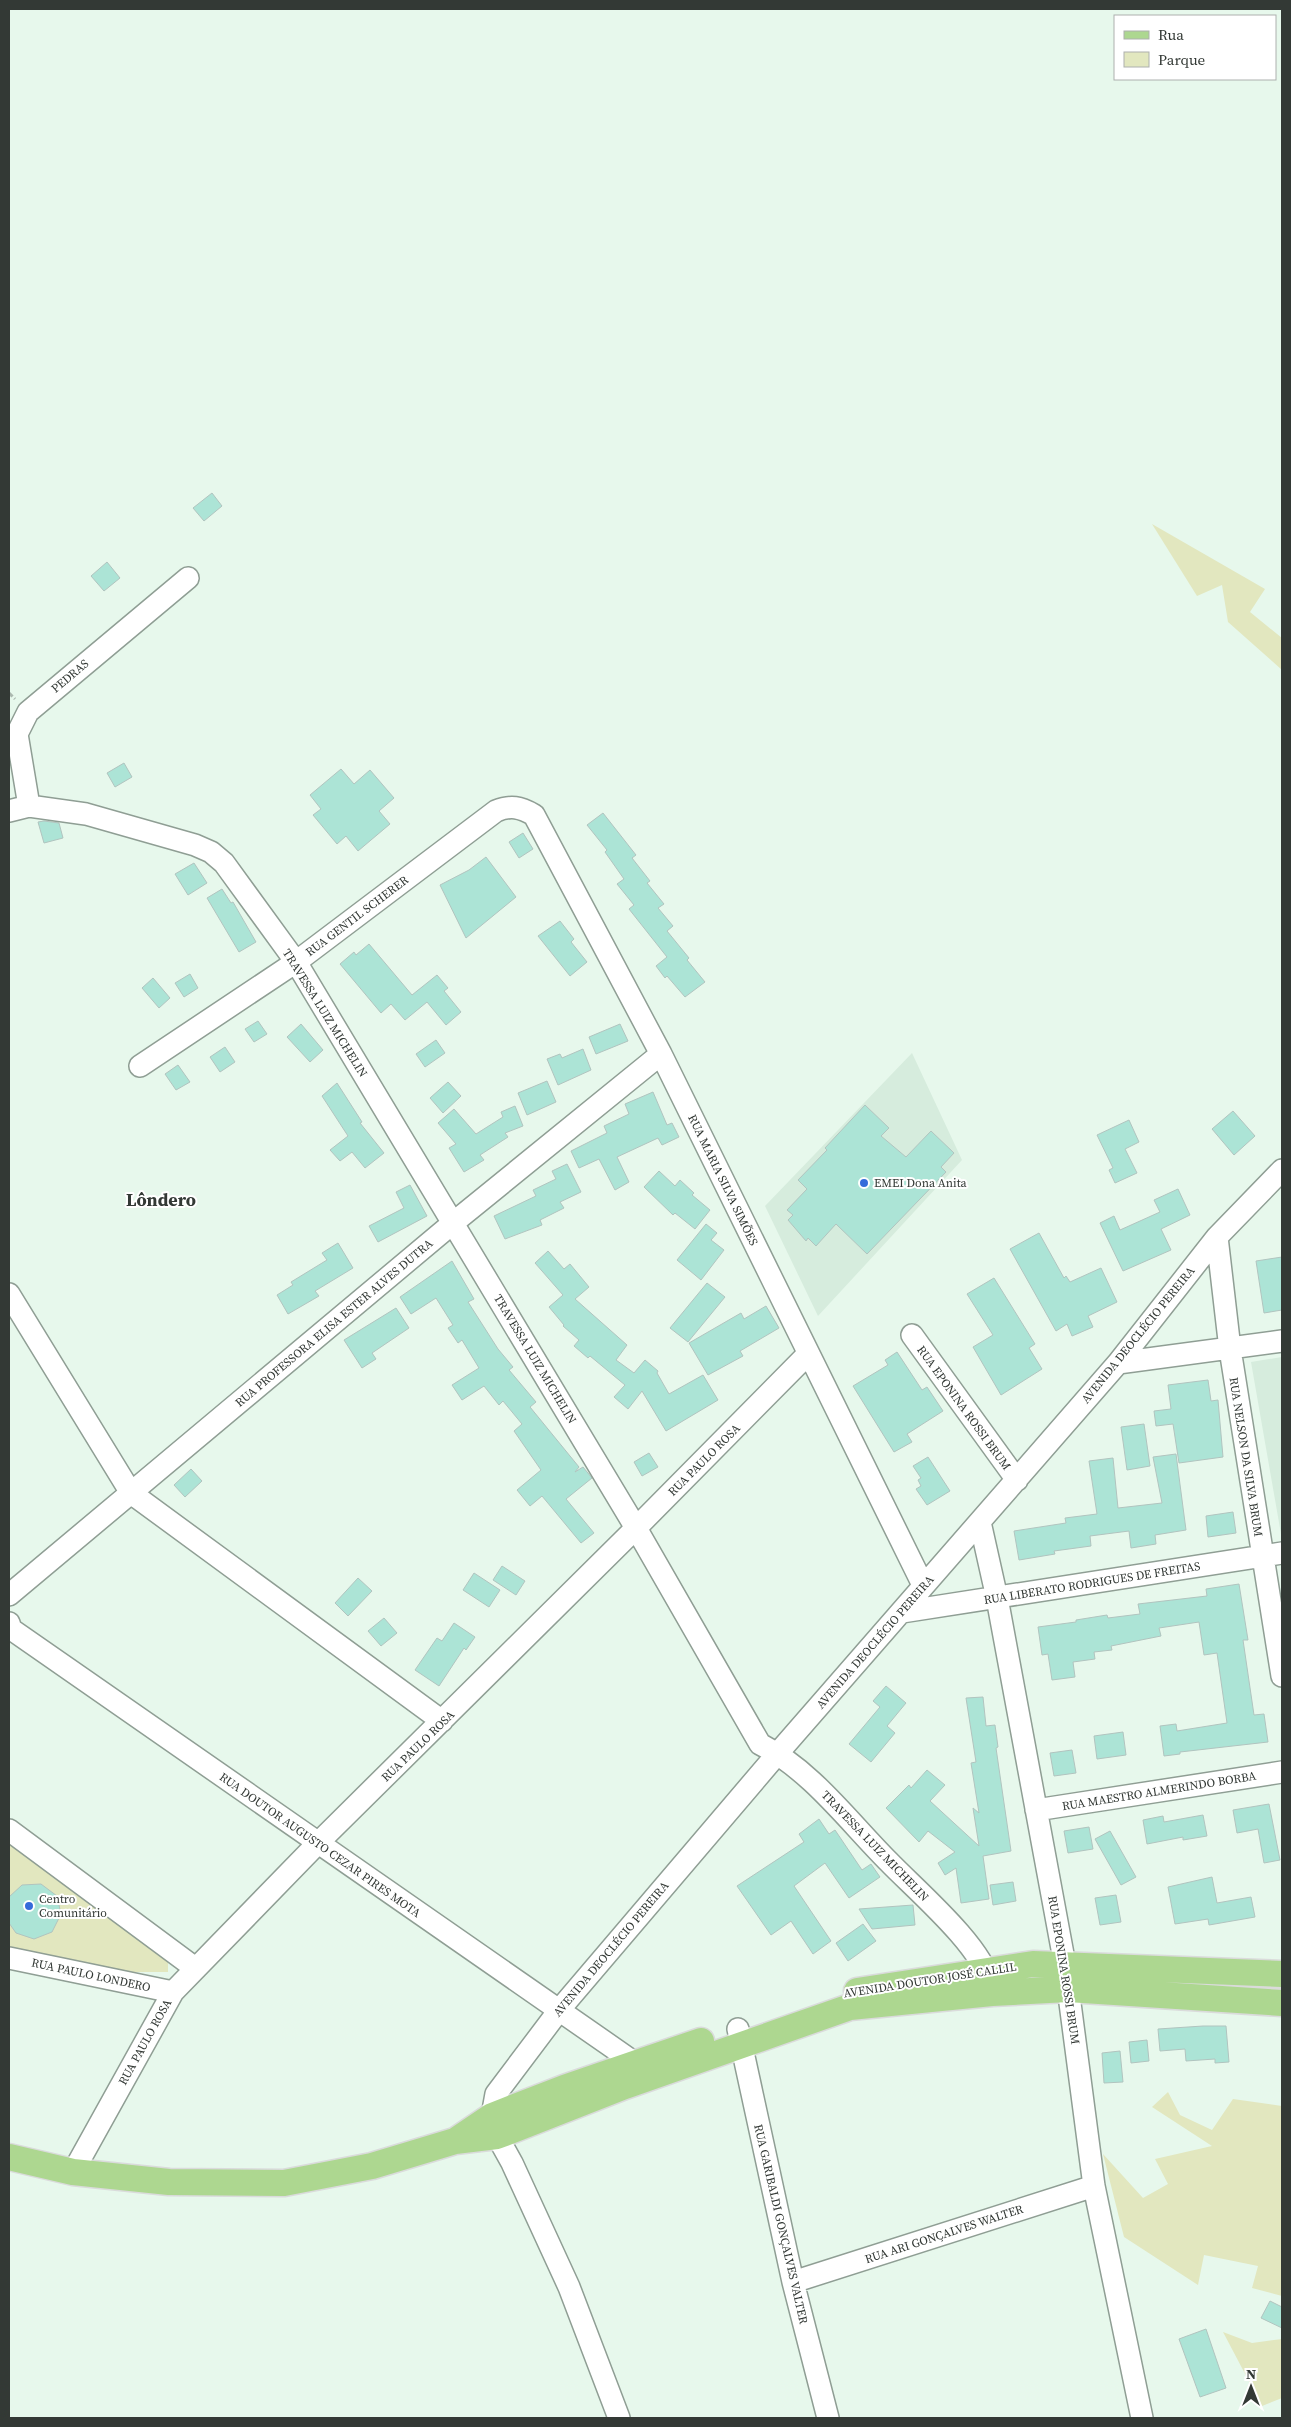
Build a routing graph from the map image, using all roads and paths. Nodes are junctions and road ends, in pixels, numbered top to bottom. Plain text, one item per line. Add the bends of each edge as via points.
1 (188, 578) dead end
2 (19, 809) edge
3 (496, 811) joint
4 (296, 962) junction
5 (661, 1054) junction
6 (140, 1066) dead end
7 (1282, 1170) edge
8 (453, 1223) junction
9 (1217, 1237) junction
10 (9, 1294) edge
11 (912, 1335) dead end
12 (1282, 1341) edge
13 (1230, 1349) junction
14 (808, 1354) junction
15 (1118, 1362) junction
16 (1017, 1480) junction
17 (131, 1493) junction
18 (980, 1522) junction
19 (636, 1528) junction
20 (1272, 1554) edge
21 (923, 1585) junction
22 (9, 1595) edge
23 (997, 1598) junction
24 (902, 1612) junction
25 (9, 1623) edge
26 (1282, 1676) edge
27 (442, 1721) junction
28 (778, 1753) junction
29 (1282, 1772) edge
30 (1036, 1810) junction
31 (9, 1830) edge
32 (317, 1844) junction
33 (9, 1958) edge
34 (196, 1968) junction
35 (1282, 1974) edge
36 (1067, 1977) junction
37 (990, 1982) junction
38 (173, 1992) junction
39 (1282, 2002) edge
40 (560, 2009) junction
41 (740, 2038) junction
42 (635, 2063) junction
43 (494, 2126) junction
44 (9, 2157) edge
45 (73, 2172) junction
46 (1094, 2186) junction
47 (794, 2282) junction
48 (619, 2418) edge
49 (828, 2418) edge
50 (1142, 2418) edge

1 - 2 street, PEDRAS via 28,712 17,734
2 - 4 street, TRAVESSA LUIZ MICHELIN via 86,814 211,852 224,863
3 - 4 street, RUA GENTIL SCHERER
3 - 5 street, RUA MARIA SILVA SIMÕES via 506,807 521,808 534,815
4 - 6 street, RUA GENTIL SCHERER
4 - 8 street, TRAVESSA LUIZ MICHELIN
5 - 8 street, RUA PROFESSORA ELISA ESTER ALVES DUTRA
5 - 14 street, RUA MARIA SILVA SIMÕES
7 - 9 street, AVENIDA DEOCLÉCIO PEREIRA
8 - 17 street, RUA PROFESSORA ELISA ESTER ALVES DUTRA
8 - 19 street, TRAVESSA LUIZ MICHELIN
9 - 13 street, RUA NELSON DA SILVA BRUM
9 - 15 street, AVENIDA DEOCLÉCIO PEREIRA
10 - 17 street
11 - 16 street, RUA EPONINA ROSSI BRUM
12 - 13 street
13 - 15 street
13 - 20 street, RUA NELSON DA SILVA BRUM
14 - 19 street, RUA PAULO ROSA
14 - 21 street, RUA MARIA SILVA SIMÕES
15 - 16 street, AVENIDA DEOCLÉCIO PEREIRA
16 - 18 street, AVENIDA DEOCLÉCIO PEREIRA
17 - 22 street, RUA PROFESSORA ELISA ESTER ALVES DUTRA
17 - 27 street
18 - 21 street, AVENIDA DEOCLÉCIO PEREIRA
18 - 23 street, RUA EPONINA ROSSI BRUM
19 - 27 street, RUA PAULO ROSA
19 - 28 street, TRAVESSA LUIZ MICHELIN via 760,1744
20 - 23 street, RUA LIBERATO RODRIGUES DE FREITAS
20 - 26 street, RUA NELSON DA SILVA BRUM
21 - 24 street, AVENIDA DEOCLÉCIO PEREIRA
23 - 24 street, RUA LIBERATO RODRIGUES DE FREITAS
23 - 30 street, RUA EPONINA ROSSI BRUM
24 - 28 street, AVENIDA DEOCLÉCIO PEREIRA
25 - 32 street, RUA DOUTOR AUGUSTO CEZAR PIRES MOTA via 11,1629
27 - 32 street, RUA PAULO ROSA
28 - 37 street, TRAVESSA LUIZ MICHELIN via 835,1803 887,1861 949,1921
28 - 40 street, AVENIDA DEOCLÉCIO PEREIRA
29 - 30 street, RUA MAESTRO ALMERINDO BORBA
30 - 36 street, RUA EPONINA ROSSI BRUM
31 - 34 street
32 - 34 street, RUA PAULO ROSA
32 - 40 street, RUA DOUTOR AUGUSTO CEZAR PIRES MOTA
33 - 38 street, RUA PAULO LONDERO
34 - 38 street, RUA PAULO ROSA
35 - 36 main road, AVENIDA DOUTOR JOSÉ CALLIL
36 - 37 main road, AVENIDA DOUTOR JOSÉ CALLIL via 1033,1964
36 - 39 main road, AVENIDA DOUTOR JOSÉ CALLIL
36 - 46 street, RUA EPONINA ROSSI BRUM
37 - 41 main road, AVENIDA DOUTOR JOSÉ CALLIL via 935,1977 841,1994
38 - 45 street, RUA PAULO ROSA
40 - 42 street, RUA DOUTOR AUGUSTO CEZAR PIRES MOTA
40 - 43 street, AVENIDA DEOCLÉCIO PEREIRA via 496,2094
41 - 42 main road, AVENIDA DOUTOR JOSÉ CALLIL
41 - 43 main road, AVENIDA DOUTOR JOSÉ CALLIL via 625,2086
41 - 47 street, RUA GARIBALDI GONÇALVES VALTER
42 - 43 main road, AVENIDA DOUTOR JOSÉ CALLIL
43 - 45 main road, AVENIDA DOUTOR JOSÉ CALLIL via 372,2166 284,2183 169,2182
43 - 48 street via 569,2287
44 - 45 main road, AVENIDA DOUTOR JOSÉ CALLIL
46 - 47 street, RUA ARI GONÇALVES WALTER
46 - 50 street, RUA EPONINA ROSSI BRUM
47 - 49 street, RUA GARIBALDI GONÇALVES VALTER

